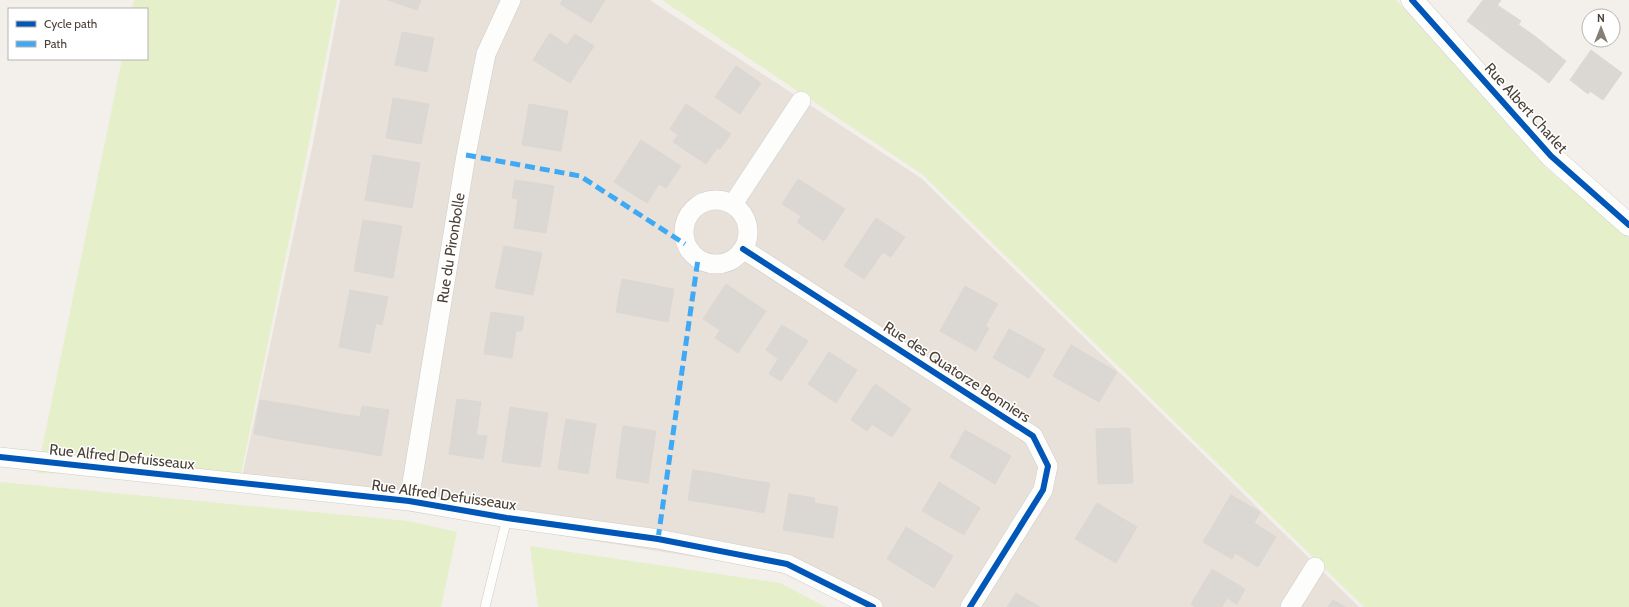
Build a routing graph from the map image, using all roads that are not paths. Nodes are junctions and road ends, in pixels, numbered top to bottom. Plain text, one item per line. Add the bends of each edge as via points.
1 (511, 0) edge
2 (1412, 0) edge
3 (801, 101) dead end
4 (732, 204) junction
5 (1629, 224) edge
6 (743, 249) junction
7 (0, 457) edge
8 (409, 501) junction
9 (507, 518) junction
10 (1314, 567) dead end
11 (485, 607) edge
12 (873, 607) edge
13 (970, 607) edge
14 (1290, 607) edge

1 - 8 street, Rue du Pironbolle via 486,54 466,155
2 - 5 street, Rue Albert Charlet via 1551,156
3 - 4 street
4 - 6 street via 746,219 747,240
4 - 6 street via 713,199 694,207 684,224 685,244 698,260 718,264 728,262
6 - 13 street, Rue des Quatorze Bonniers via 1033,436 1048,466 1043,490
7 - 8 street, Rue Alfred Defuisseaux
8 - 9 street, Rue Alfred Defuisseaux
9 - 11 lane
9 - 12 street, Rue Alfred Defuisseaux via 658,539 787,564
10 - 14 street

